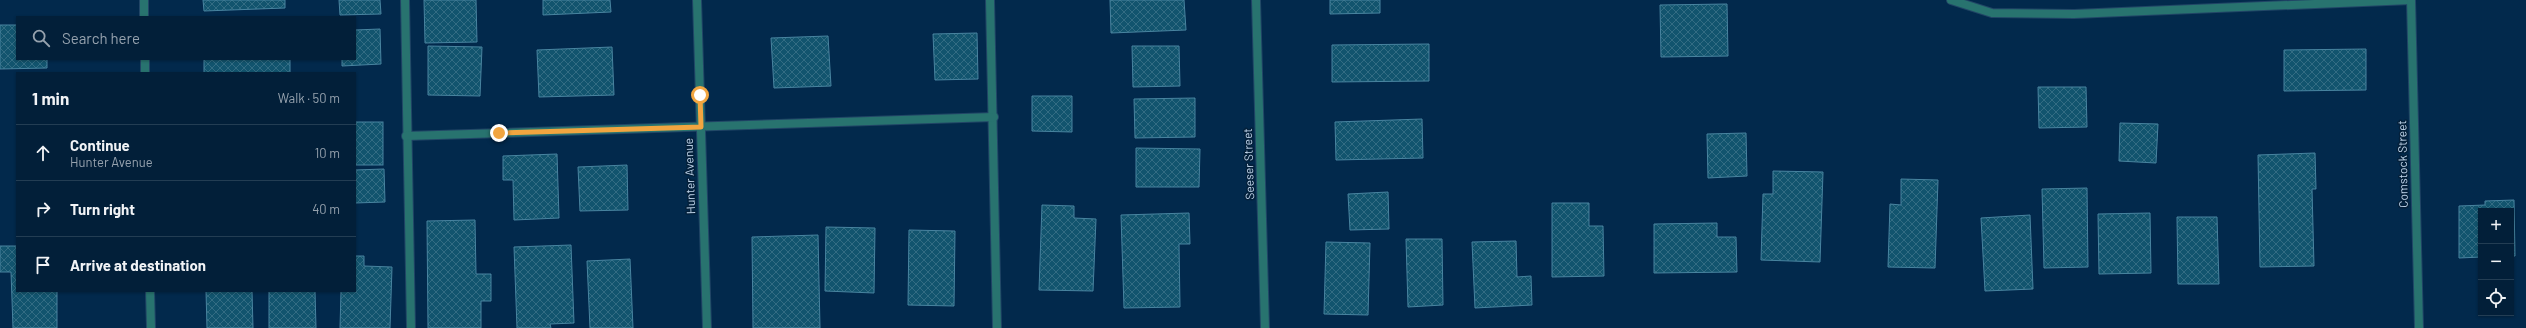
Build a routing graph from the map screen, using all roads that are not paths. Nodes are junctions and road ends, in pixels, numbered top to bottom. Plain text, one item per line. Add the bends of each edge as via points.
1 (144, 0) edge
2 (404, 0) edge
3 (697, 0) edge
4 (990, 0) edge
5 (1256, 0) edge
6 (1951, 0) edge
7 (2411, 0) edge
8 (144, 16) edge
9 (145, 60) edge
10 (145, 72) edge
11 (994, 117) junction
12 (701, 127) junction
13 (406, 136) junction
14 (150, 292) edge
15 (151, 328) edge
16 (411, 328) edge
17 (707, 328) edge
18 (997, 328) edge
19 (1265, 328) edge
20 (2420, 328) edge

1 - 8 street
2 - 13 street
3 - 12 street, Hunter Avenue
4 - 11 street
5 - 19 street, Seeser Street
6 - 7 street via 1992,13 2074,14
7 - 20 street, Comstock Street
9 - 10 street
11 - 12 street
11 - 18 street
12 - 13 street
12 - 17 street, Hunter Avenue
13 - 16 street
14 - 15 street

